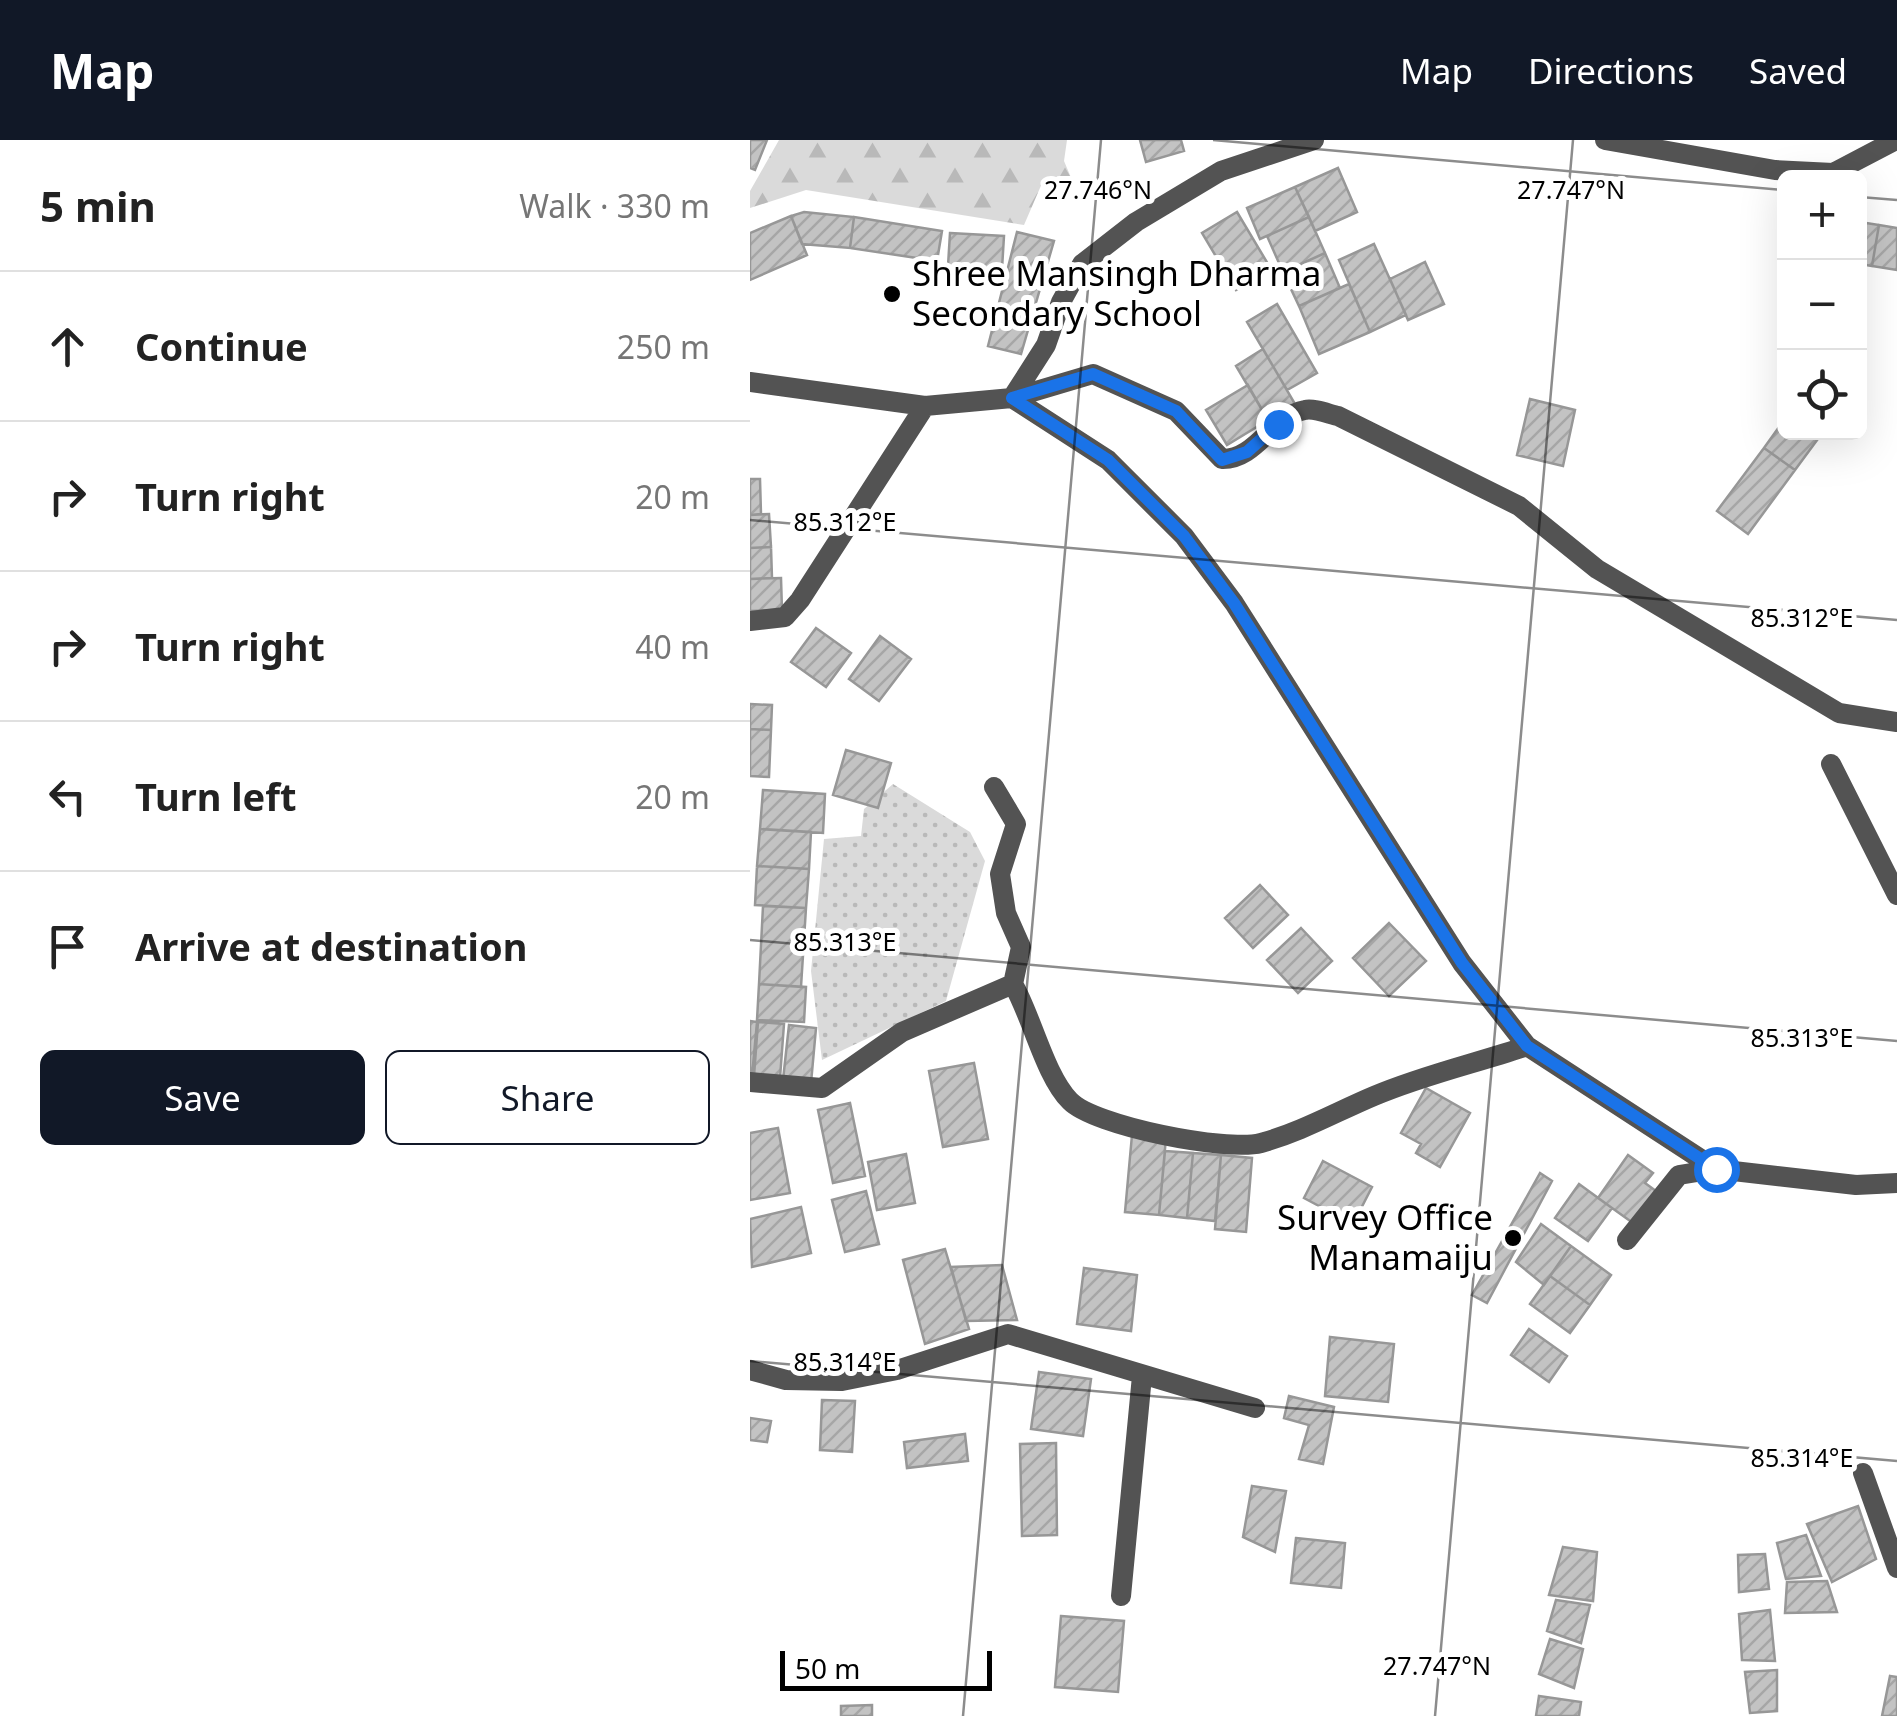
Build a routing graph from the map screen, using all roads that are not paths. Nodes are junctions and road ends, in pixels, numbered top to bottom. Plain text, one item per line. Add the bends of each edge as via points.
1 (1314, 140) edge
2 (1605, 140) edge
3 (1896, 140) edge
4 (750, 382) edge
5 (1012, 398) junction
6 (925, 406) junction
7 (750, 620) edge
8 (1897, 722) edge
9 (1831, 764) dead end
10 (994, 787) dead end
11 (1897, 895) edge
12 (1014, 984) junction
13 (1527, 1046) junction
14 (750, 1082) edge
15 (1716, 1169) junction
16 (1897, 1183) edge
17 (1627, 1240) dead end
18 (750, 1370) edge
19 (1142, 1376) junction
20 (1255, 1408) dead end
21 (1863, 1473) dead end
22 (1897, 1568) edge
23 (1121, 1596) dead end

1 - 5 street via 1221,171 1082,264 1046,345
2 - 3 street via 1774,170 1833,173
4 - 6 street
5 - 6 street
5 - 8 street via 1093,374 1176,411 1222,460 1247,452 1307,409 1338,416 1519,506 1597,569 1839,713
5 - 13 street via 1108,460 1184,536 1234,603 1462,963
6 - 7 street via 800,600 785,616
9 - 11 street
10 - 12 street via 1016,824 1000,874 1020,947
12 - 13 street via 1070,1102 1097,1119 1184,1139 1256,1144 1376,1095
12 - 14 street via 902,1032 822,1088
13 - 15 street
15 - 16 street via 1856,1185
15 - 17 street via 1679,1175
18 - 19 street via 786,1380 842,1381 1008,1334
19 - 20 street
19 - 23 street
21 - 22 street

